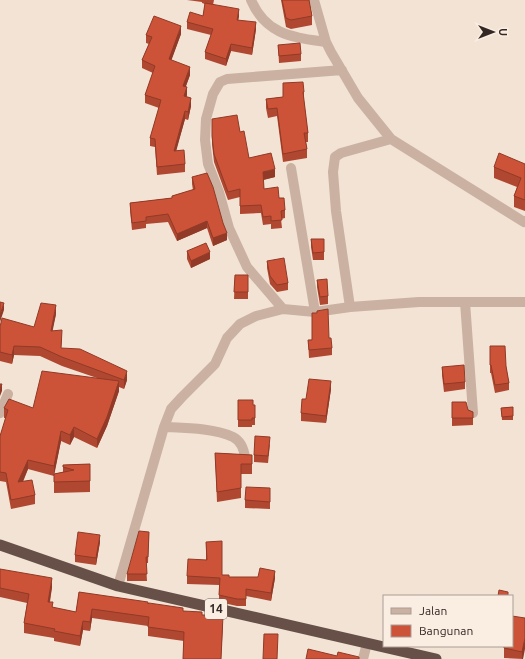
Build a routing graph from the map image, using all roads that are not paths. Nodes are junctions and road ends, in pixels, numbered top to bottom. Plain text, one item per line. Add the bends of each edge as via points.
1 (251, 0) edge
2 (314, 0) edge
3 (326, 42) junction
4 (342, 70) junction
5 (391, 139) junction
6 (291, 168) dead end
7 (525, 221) edge
8 (465, 302) junction
9 (525, 302) edge
10 (350, 307) junction
11 (282, 309) junction
12 (315, 312) junction
13 (8, 394) dead end
14 (0, 413) edge
15 (474, 413) edge
16 (164, 426) junction
17 (245, 458) edge
18 (0, 545) edge
19 (118, 586) junction
20 (367, 643) junction
21 (383, 647) edge
22 (384, 647) edge
23 (364, 659) edge
24 (436, 659) edge

1 - 3 street via 256,12 270,26 287,35
2 - 3 street
3 - 4 street
4 - 5 street via 358,98
4 - 11 street via 227,79 220,82 213,94 206,119 208,164 229,228 247,267
5 - 7 street
5 - 10 street via 340,153 335,158 333,172 336,211
6 - 12 street
8 - 9 street
8 - 10 street
8 - 15 street
10 - 12 street
11 - 12 street
11 - 16 street via 256,316 240,324 227,338 215,364 171,409
13 - 14 street
16 - 17 street via 198,429 234,437 241,444
16 - 19 street
18 - 19 highway, 14
19 - 20 highway, 14
20 - 21 highway, 14
20 - 23 street
22 - 24 highway, 14

